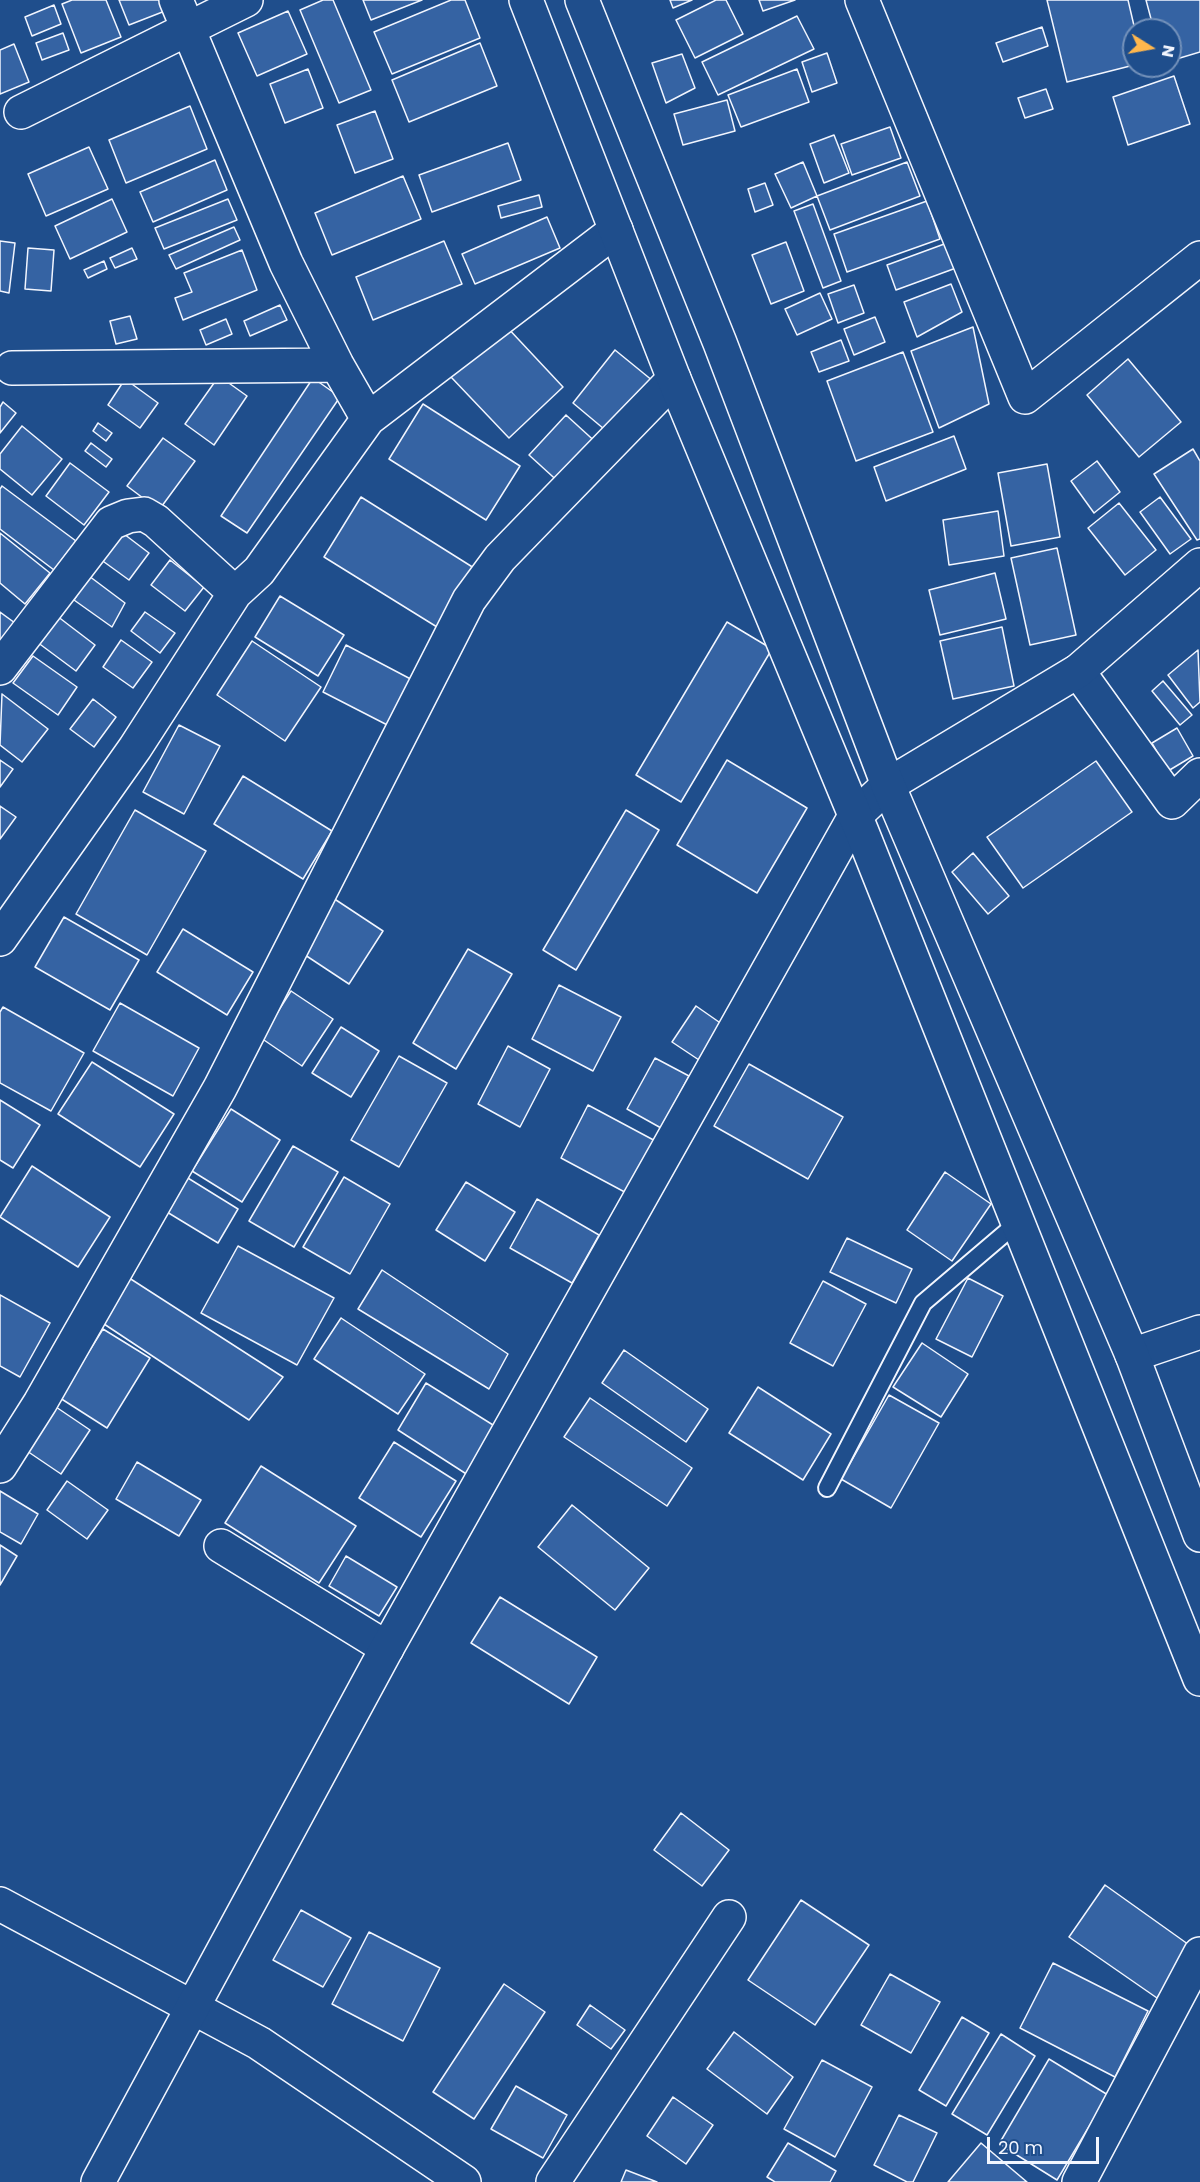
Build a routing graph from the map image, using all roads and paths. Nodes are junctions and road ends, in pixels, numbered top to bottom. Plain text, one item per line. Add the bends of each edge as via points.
1 (176, 0) edge
2 (246, 0) edge
3 (526, 0) edge
4 (582, 0) edge
5 (862, 0) edge
6 (188, 30) junction
7 (21, 112) dead end
8 (616, 230) junction
9 (1200, 258) edge
10 (338, 366) junction
11 (12, 368) dead end
12 (674, 379) junction
13 (368, 419) junction
14 (1200, 565) edge
15 (235, 593) junction
16 (0, 668) edge
17 (1078, 671) junction
18 (1200, 775) edge
19 (888, 785) junction
20 (855, 816) junction
21 (0, 939) edge
22 (1017, 1223) junction
23 (1200, 1332) edge
24 (1132, 1355) junction
25 (0, 1466) edge
26 (827, 1488) dead end
27 (1200, 1535) edge
28 (221, 1546) dead end
29 (387, 1648) junction
30 (1200, 1679) edge
31 (0, 1904) edge
32 (729, 1917) dead end
33 (1200, 1954) edge
34 (194, 2008) junction
35 (98, 2182) edge
36 (464, 2182) edge
37 (553, 2182) edge
38 (1080, 2182) edge

1 - 6 street
2 - 6 street
3 - 8 street
4 - 19 street via 720,344
5 - 9 street via 1025,397
6 - 7 street
6 - 10 street via 286,263
8 - 12 street
8 - 13 street
10 - 11 street
10 - 13 street
12 - 20 street
12 - 25 street via 500,558 469,600 220,1088
13 - 15 street via 259,571
14 - 17 street
15 - 16 street via 156,520 144,514 128,516 111,523
15 - 21 street via 135,748
17 - 18 street via 1172,802
17 - 19 street
19 - 20 street
19 - 24 street
20 - 22 street
20 - 29 street
22 - 26 lane via 923,1303
22 - 30 street
23 - 24 street
24 - 27 street
28 - 29 street
29 - 34 street
31 - 34 street
32 - 37 street
33 - 38 street
34 - 35 street
34 - 36 street via 259,2043

